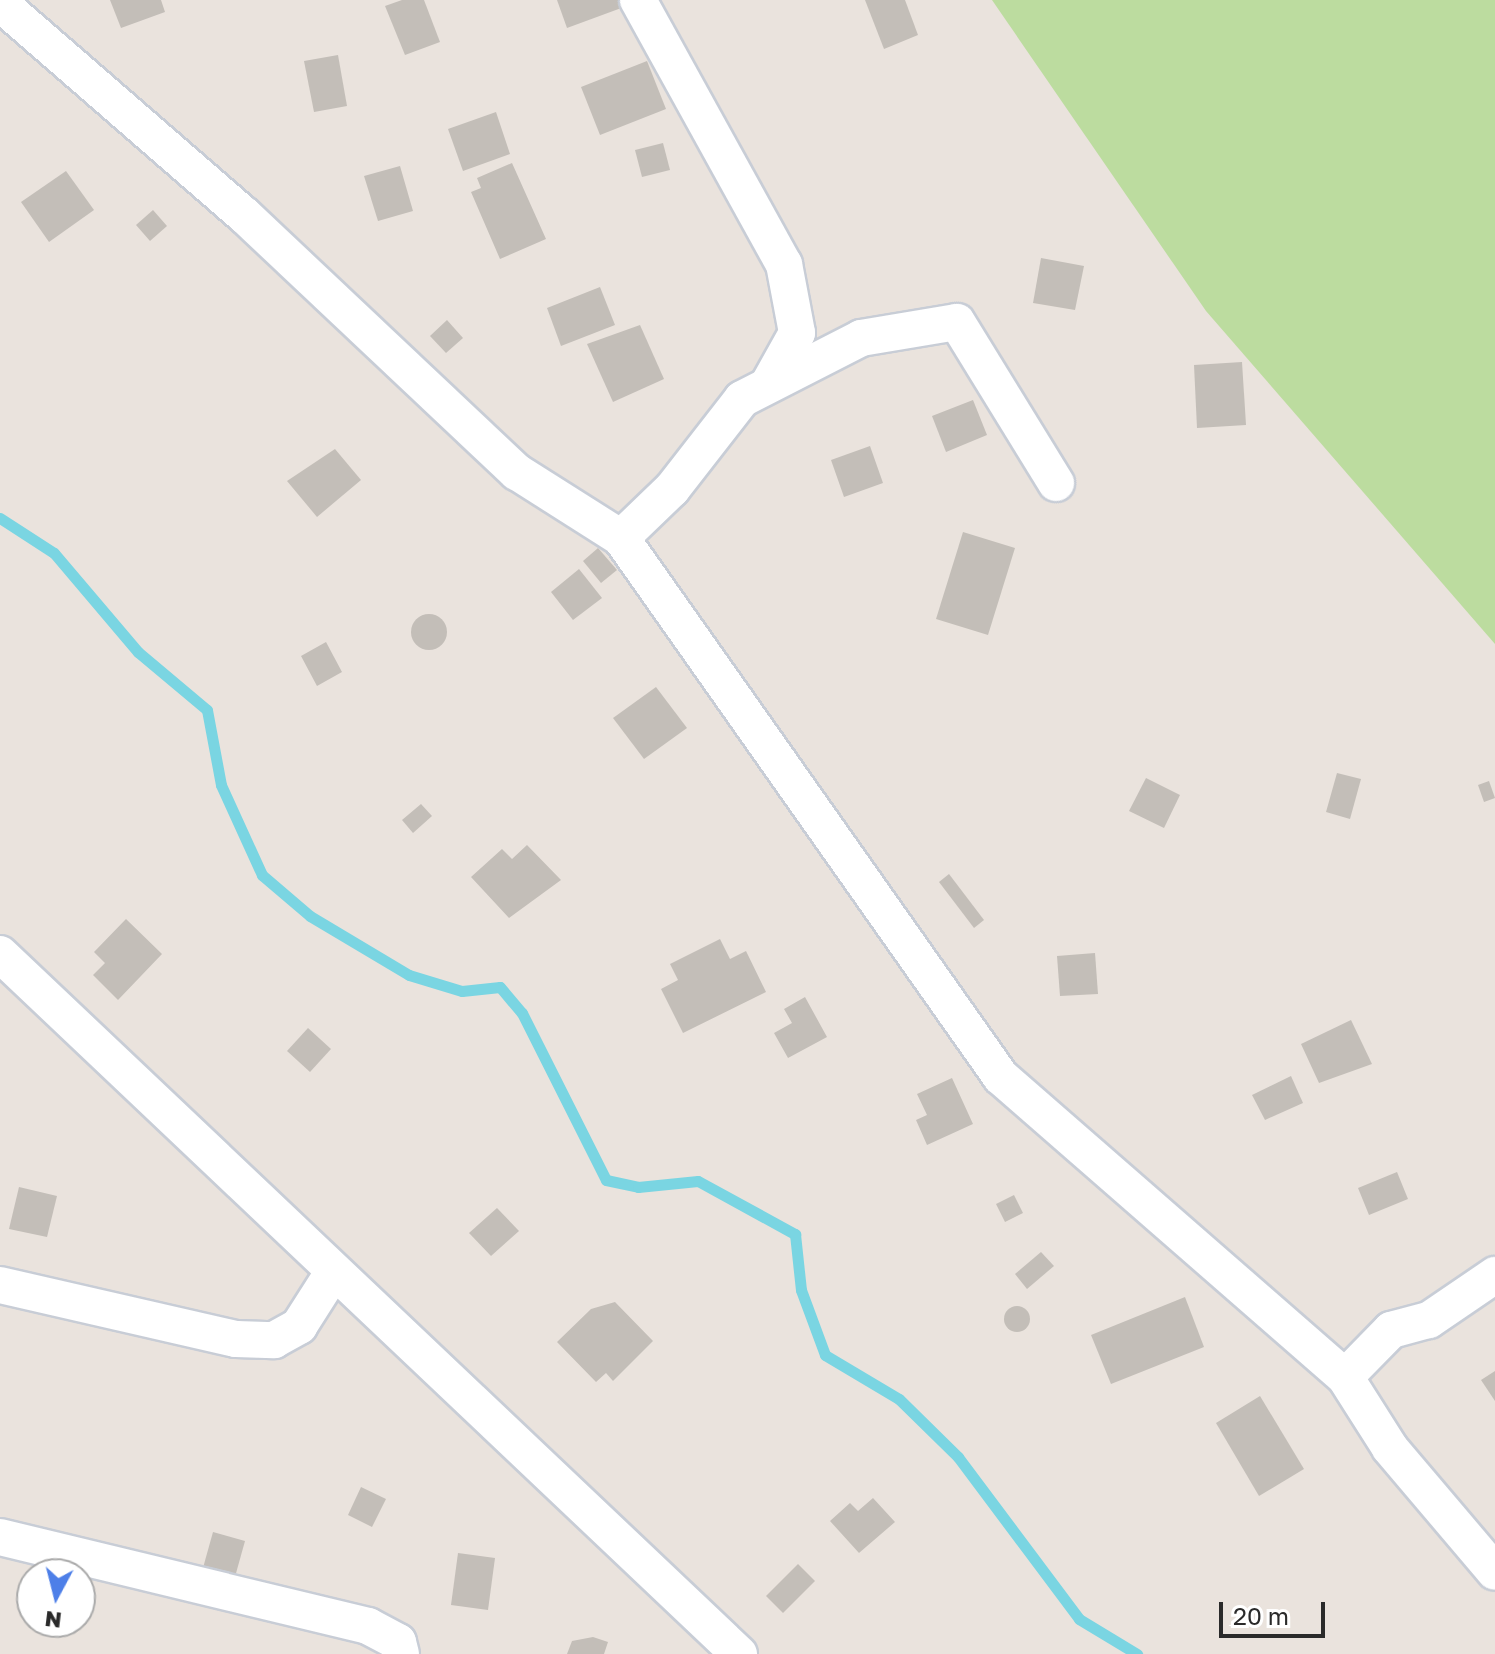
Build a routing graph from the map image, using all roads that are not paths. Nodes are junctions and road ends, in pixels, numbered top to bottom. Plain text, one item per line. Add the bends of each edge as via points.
1 (638, 0) edge
2 (0, 3) edge
3 (769, 383) junction
4 (1056, 483) dead end
5 (621, 538) junction
6 (0, 954) edge
7 (334, 1271) junction
8 (1495, 1275) edge
9 (0, 1285) edge
10 (1345, 1377) junction
11 (0, 1537) edge
12 (1495, 1572) edge
13 (401, 1654) edge
14 (739, 1654) edge

1 - 3 street via 784,264 797,333
2 - 5 street via 244,215 517,472
3 - 4 street via 861,338 957,322
3 - 5 street via 742,399 672,489
5 - 10 street via 1001,1077
6 - 7 street
7 - 9 street via 299,1326 274,1340 236,1339
7 - 14 street
8 - 10 street via 1429,1320 1391,1330
10 - 12 street via 1390,1448
11 - 13 street via 368,1626 398,1642

